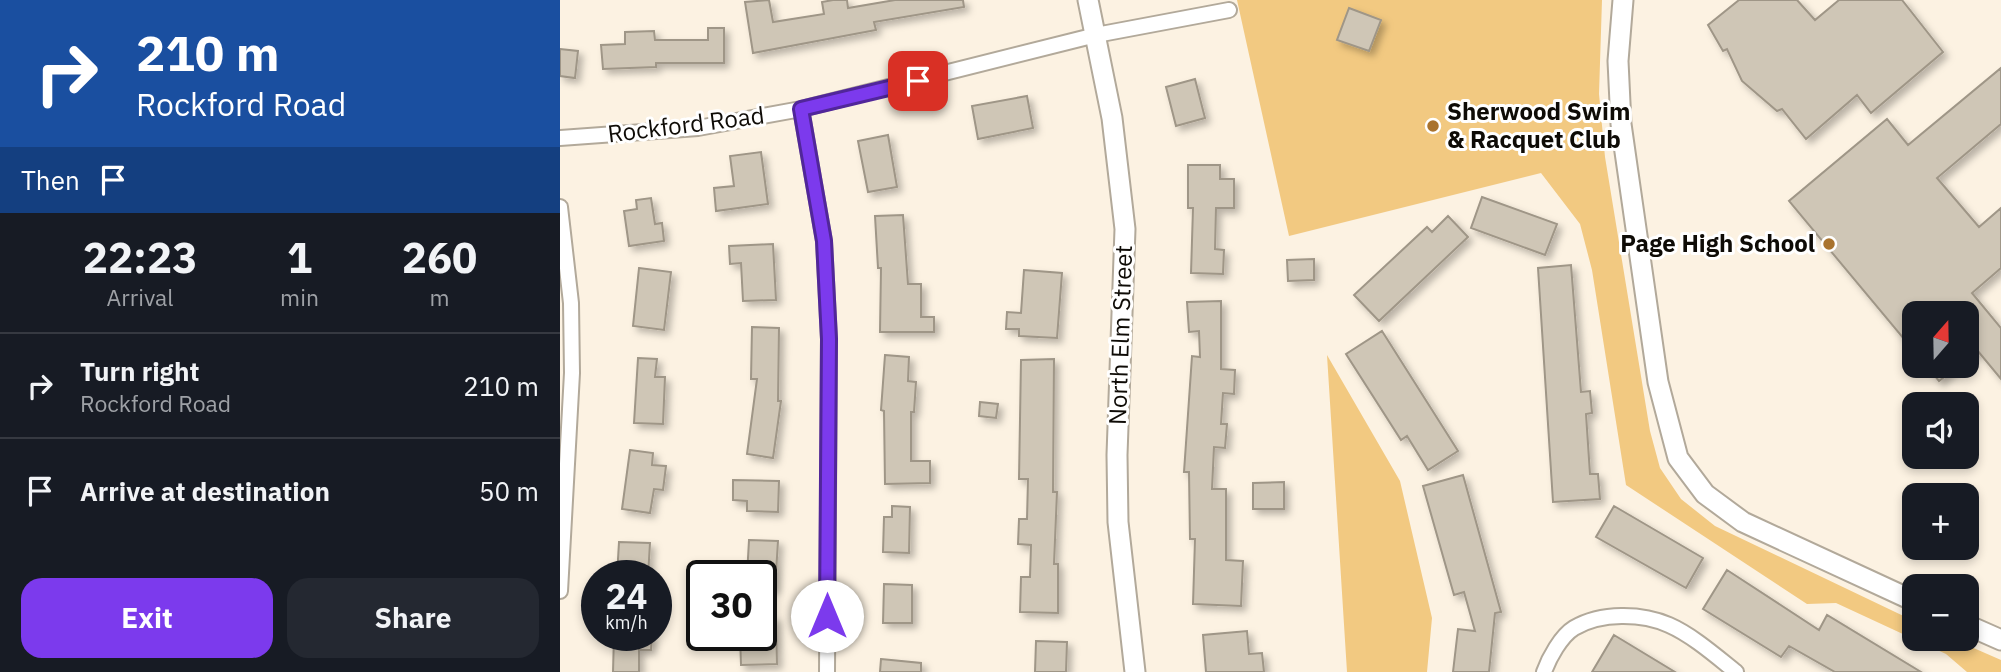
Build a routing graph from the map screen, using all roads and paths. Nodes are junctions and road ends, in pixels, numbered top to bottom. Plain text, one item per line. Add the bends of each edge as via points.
1 (1088, 0) edge
2 (1623, 0) edge
3 (1229, 10) dead end
4 (1096, 35) junction
5 (801, 109) junction
6 (560, 138) edge
7 (560, 207) edge
8 (560, 591) edge
9 (1902, 595) edge
10 (1979, 630) edge
11 (2001, 640) edge
12 (827, 672) edge
13 (1135, 672) edge
14 (1544, 672) edge
15 (1736, 672) edge

1 - 4 street, North Elm Street
2 - 9 street via 1618,61 1621,124 1658,382 1678,458 1705,494 1743,522
3 - 4 street, Rockford Road
4 - 5 street, Rockford Road
4 - 13 street, North Elm Street via 1112,118 1125,229 1118,522
5 - 6 street, Rockford Road via 698,128
5 - 12 street via 824,241 829,339
7 - 8 street via 571,303 572,373
10 - 11 street
14 - 15 street via 1552,654 1574,628 1609,618 1640,616 1671,625

